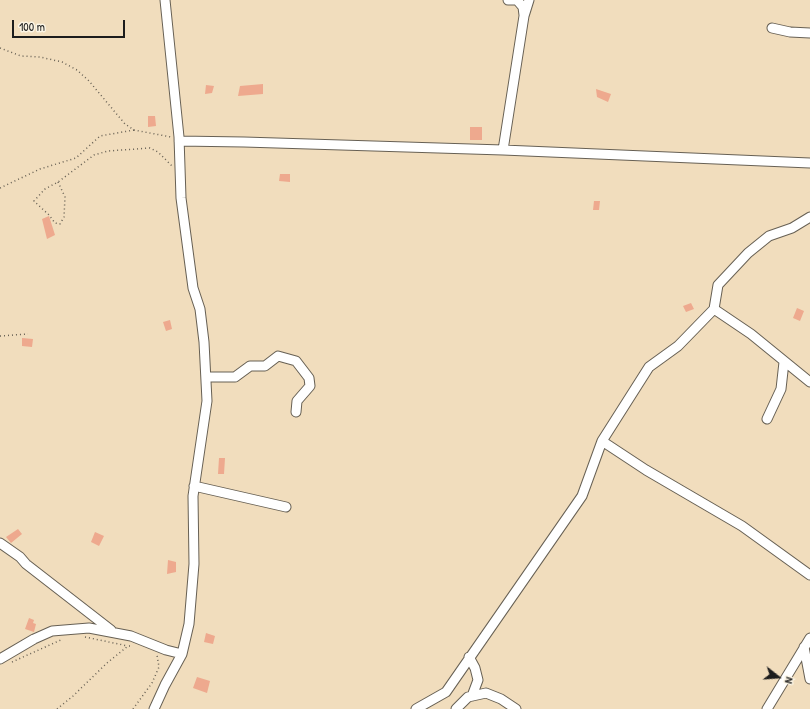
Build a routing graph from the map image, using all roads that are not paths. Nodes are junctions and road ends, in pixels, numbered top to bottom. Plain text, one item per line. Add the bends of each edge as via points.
1 (165, 0) edge
2 (508, 0) edge
3 (529, 0) edge
4 (524, 16) junction
5 (772, 28) dead end
6 (810, 34) edge
7 (179, 139) junction
8 (503, 150) junction
9 (810, 163) edge
10 (810, 217) edge
11 (714, 309) junction
12 (784, 362) junction
13 (207, 377) junction
14 (810, 382) edge
15 (296, 412) dead end
16 (767, 419) dead end
17 (602, 441) junction
18 (194, 486) junction
19 (286, 507) dead end
20 (0, 544) edge
21 (810, 575) edge
22 (112, 631) junction
23 (810, 638) edge
24 (804, 648) junction
25 (182, 654) junction
26 (469, 657) junction
27 (3, 662) edge
28 (810, 679) edge
29 (472, 696) junction
30 (154, 709) edge
31 (416, 709) edge
32 (456, 709) edge
33 (516, 709) edge
34 (767, 709) edge

1 - 7 street
2 - 4 street via 517,0 523,7
3 - 4 street
4 - 8 street
5 - 6 street
7 - 8 street
7 - 13 street via 184,227 193,288 200,309
8 - 9 street
10 - 11 street via 792,228 769,236 748,254 718,285
11 - 12 street via 751,334
11 - 17 street via 678,346 649,367
12 - 14 street
12 - 16 street via 781,388
13 - 15 street via 235,376 250,366 265,366 278,356 296,361 309,378 310,386 297,400
13 - 18 street via 208,401
17 - 21 street via 742,526
17 - 26 street via 582,496
18 - 19 street
18 - 25 street via 192,593 189,624
20 - 22 street via 20,557
22 - 25 street
22 - 27 street via 89,628 52,631 34,639
23 - 24 street
24 - 28 street
24 - 34 street
25 - 30 street
26 - 29 street via 478,680
26 - 31 street via 446,692
29 - 32 street
29 - 33 street via 486,692

